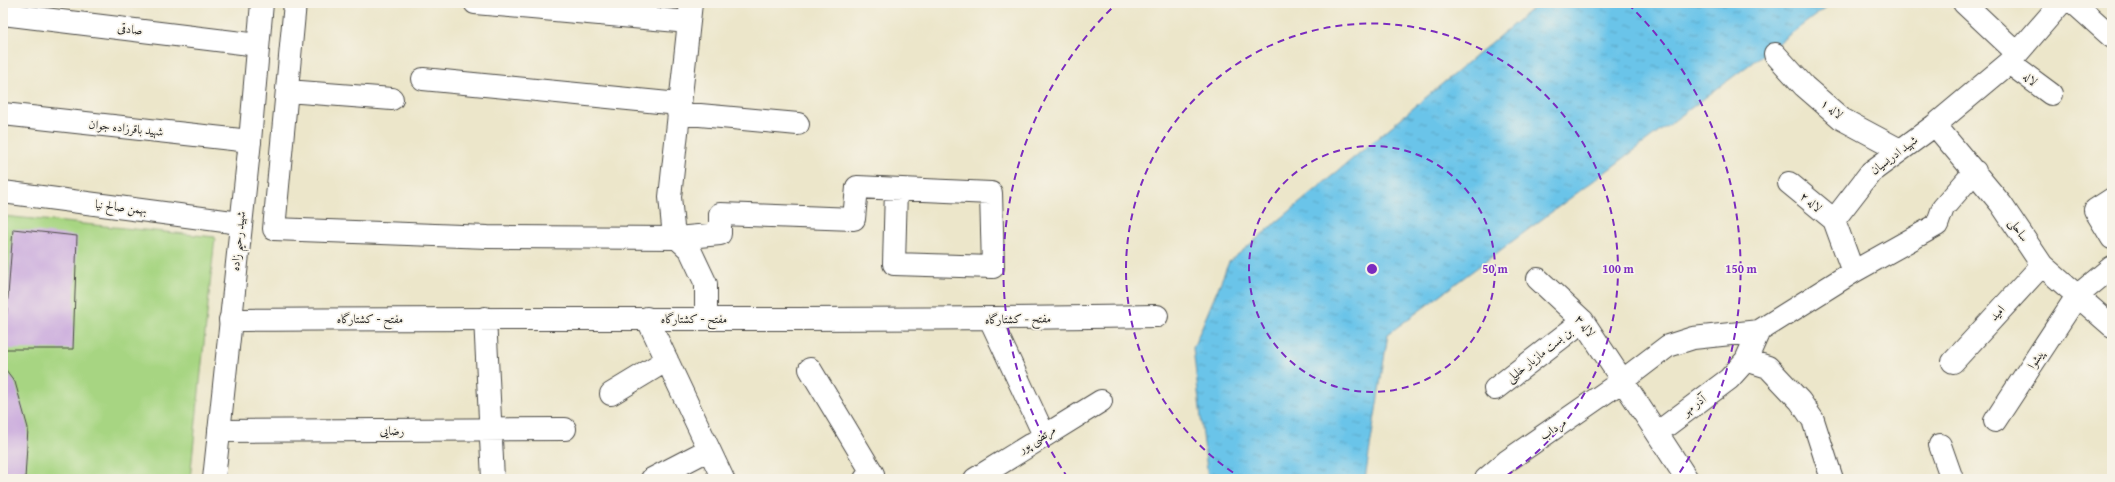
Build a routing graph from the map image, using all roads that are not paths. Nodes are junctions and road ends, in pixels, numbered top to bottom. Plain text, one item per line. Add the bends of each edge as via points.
1 (262, 3) edge
2 (295, 3) edge
3 (475, 3) edge
4 (1964, 3) edge
5 (2061, 3) edge
6 (2074, 3) edge
7 (29, 9) edge
8 (690, 12) edge
9 (3, 14) edge
10 (2112, 37) edge
11 (258, 45) junction
12 (1775, 54) dead end
13 (2013, 58) junction
14 (423, 79) dead end
15 (287, 90) junction
16 (2051, 94) dead end
17 (392, 100) dead end
18 (679, 109) junction
19 (3, 114) edge
20 (798, 124) dead end
21 (1936, 125) junction
22 (250, 141) junction
23 (1900, 150) junction
24 (1975, 171) junction
25 (1789, 183) dead end
26 (896, 189) junction
27 (3, 192) edge
28 (2112, 199) edge
29 (1834, 220) junction
30 (240, 223) junction
31 (678, 238) junction
32 (2112, 238) edge
33 (2042, 264) junction
34 (2112, 267) edge
35 (1853, 272) junction
36 (1538, 279) dead end
37 (2077, 296) junction
38 (1157, 316) dead end
39 (485, 318) junction
40 (647, 318) junction
41 (706, 319) junction
42 (990, 319) junction
43 (230, 320) junction
44 (1583, 321) junction
45 (2112, 326) edge
46 (1759, 331) junction
47 (667, 360) junction
48 (1746, 360) junction
49 (1953, 362) dead end
50 (810, 369) dead end
51 (1622, 381) junction
52 (1496, 389) dead end
53 (611, 394) dead end
54 (1101, 401) dead end
55 (1995, 422) dead end
56 (565, 429) dead end
57 (218, 431) junction
58 (491, 431) junction
59 (1657, 433) junction
60 (1044, 435) junction
61 (1940, 445) dead end
62 (708, 450) junction
63 (1677, 475) edge
64 (214, 479) edge
65 (493, 479) edge
66 (652, 479) edge
67 (723, 479) edge
68 (865, 479) edge
69 (975, 479) edge
70 (1486, 479) edge
71 (1832, 479) edge
72 (1952, 479) edge

1 - 11 street, شهید رحیم زاده
2 - 15 street
3 - 8 street
4 - 13 street, لاله
5 - 13 street, شهید ادریسیان
6 - 10 street
7 - 9 street, صادقی
7 - 11 street, صادقی
8 - 18 street
11 - 22 street, شهید رحیم زاده
12 - 23 street, لاله ۱ via 1804,86 1842,119
13 - 16 street, لاله
13 - 21 street, شهید ادریسیان
14 - 18 street
15 - 17 street
15 - 31 street via 274,229 488,237
18 - 20 street
18 - 31 street via 670,197 673,227
19 - 22 street, شهید باقرزاده جوان
21 - 23 street, شهید ادریسیان
21 - 24 street, ساحلی
22 - 30 street, شهید رحیم زاده
23 - 29 street, شهید ادریسیان via 1871,172
24 - 33 street, ساحلی
24 - 35 street via 1943,208 1937,225
25 - 29 street, لاله ۲
26 - 26 street via 991,193 993,267 894,264
26 - 31 street via 857,187 854,219 720,214 720,234
27 - 30 street, بهمن صالح نیا
28 - 32 street via 2095,210
29 - 35 street
30 - 43 street, شهید رحیم زاده
31 - 41 street via 690,250 706,284
33 - 37 street, ساحلی
33 - 49 street, امید
34 - 37 street, پیشوا
35 - 46 street
36 - 44 street, لاله ۳
37 - 45 street, ساحلی
37 - 55 street, پیشوا
38 - 42 street, مفتح - کشتارگاه
39 - 40 street, مفتح - کشتارگاه
39 - 43 street, مفتح - کشتارگاه
39 - 58 street
40 - 41 street, مفتح - کشتارگاه
40 - 47 street
41 - 42 street, مفتح - کشتارگاه
42 - 60 street
43 - 57 street, شهید رحیم زاده
44 - 51 street, لاله ۳
44 - 52 street, بن بست مازیار خلیلی
46 - 48 street, آذر مهر
46 - 51 street, مرداب via 1693,338 1668,346
47 - 53 street
47 - 62 street
48 - 59 street, آذر مهر via 1729,380
48 - 71 street via 1768,367 1800,401 1812,420
50 - 68 street via 873,474
51 - 59 street, لاله ۳
51 - 70 street, مرداب via 1507,461
54 - 60 street, مرتضی پور
56 - 58 street, رضایی
57 - 58 street, رضایی
57 - 64 street, شهید رحیم زاده
58 - 65 street
59 - 63 street
60 - 69 street, مرتضی پور
61 - 72 street
62 - 66 street
62 - 67 street

